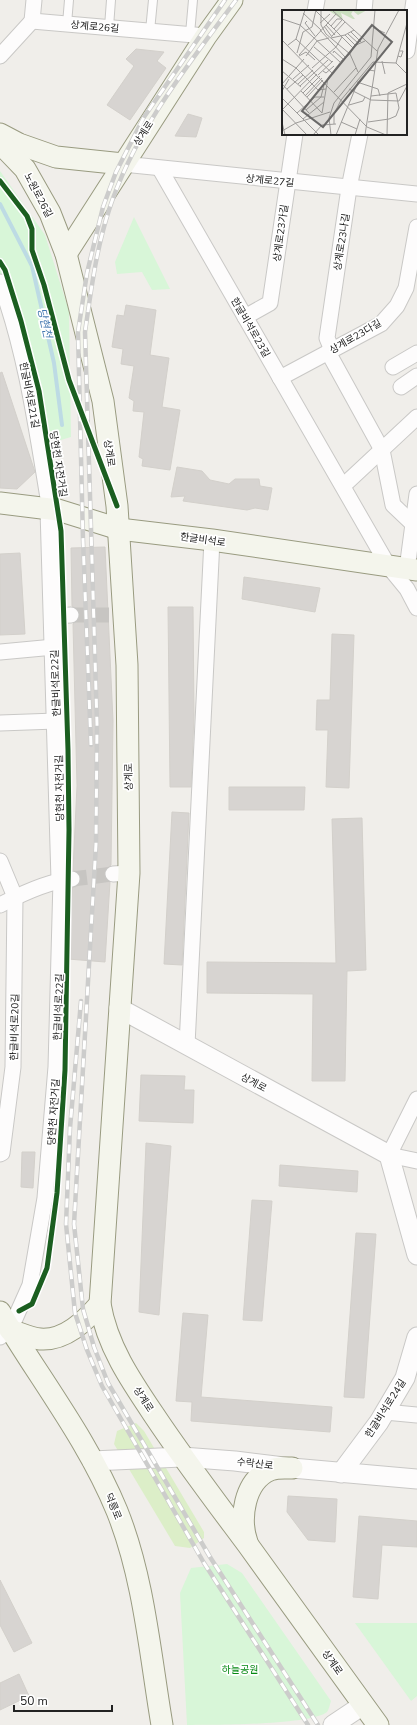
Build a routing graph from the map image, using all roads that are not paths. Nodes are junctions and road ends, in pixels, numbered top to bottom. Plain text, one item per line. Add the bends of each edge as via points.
1 (34, 0) edge
2 (69, 0) edge
3 (111, 0) edge
4 (153, 0) edge
5 (193, 0) edge
6 (232, 0) edge
7 (317, 0) edge
8 (365, 0) edge
9 (414, 0) edge
10 (315, 10) edge
11 (364, 10) edge
12 (32, 21) junction
13 (67, 24) junction
14 (109, 27) junction
15 (150, 31) junction
16 (198, 35) junction
17 (410, 52) edge
18 (0, 56) edge
19 (0, 134) edge
20 (295, 135) edge
21 (360, 135) edge
22 (0, 143) edge
23 (123, 164) junction
24 (160, 169) junction
25 (288, 182) junction
26 (349, 188) junction
27 (417, 194) edge
28 (417, 227) edge
29 (66, 254) junction
30 (0, 282) edge
31 (245, 317) junction
32 (330, 351) junction
33 (417, 353) edge
34 (393, 368) dead end
35 (417, 376) edge
36 (280, 378) junction
37 (401, 387) dead end
38 (417, 417) edge
39 (382, 450) junction
40 (343, 486) junction
41 (417, 494) edge
42 (0, 503) edge
43 (50, 510) junction
44 (413, 524) junction
45 (119, 529) junction
46 (212, 540) junction
47 (404, 569) edge
48 (417, 608) edge
49 (54, 647) junction
50 (0, 652) edge
51 (56, 721) junction
52 (0, 723) edge
53 (0, 862) edge
54 (66, 880) junction
55 (15, 897) junction
56 (0, 905) edge
57 (119, 1008) junction
58 (187, 1045) junction
59 (417, 1099) edge
60 (0, 1154) edge
61 (389, 1154) junction
62 (417, 1161) edge
63 (417, 1255) edge
64 (100, 1304) junction
65 (3, 1326) edge
66 (417, 1337) edge
67 (412, 1371) edge
68 (385, 1412) junction
69 (417, 1415) edge
70 (182, 1457) junction
71 (92, 1462) junction
72 (292, 1468) junction
73 (341, 1473) junction
74 (417, 1479) edge
75 (248, 1545) junction
76 (363, 1705) junction
77 (162, 1725) edge
78 (333, 1725) edge
79 (378, 1725) edge

1 - 12 street
2 - 13 lane
3 - 14 lane
4 - 15 lane
5 - 16 lane
6 - 16 main road, 상계로
7 - 10 street
8 - 11 street
9 - 17 street
12 - 13 street, 상계로26길
12 - 18 street
13 - 14 street, 상계로26길
14 - 15 street, 상계로26길
15 - 16 street, 상계로26길
16 - 23 main road, 상계로
19 - 23 main road via 19,144 56,157
20 - 25 street, 상계로23가길
21 - 26 street, 상계로23나길
22 - 29 main road, 노원로26길 via 25,169 50,213
23 - 24 street, 상계로27길
23 - 29 main road, 상계로
24 - 25 street, 상계로27길
24 - 31 street, 한글비석로23길
25 - 26 street, 상계로27길
25 - 31 street, 상계로23가길 via 270,303
26 - 27 street, 상계로27길
26 - 32 street, 상계로23나길 via 326,338
28 - 32 street, 상계로23다길 via 406,288 397,306 381,324
29 - 45 main road, 상계로 via 103,401
30 - 43 street, 한글비석로21길 via 31,393
31 - 36 street, 한글비석로23길
32 - 36 street, 상계로23다길
32 - 39 street, 상계로23나길
33 - 34 street
35 - 37 street
36 - 40 street, 한글비석로23길
38 - 39 street
39 - 40 street
39 - 44 street, 상계로23나길 via 393,505
40 - 47 street, 한글비석로23길
41 - 44 street
42 - 43 main road, 한글비석로
43 - 45 main road, 한글비석로
43 - 49 street, 한글비석로22길 via 62,616
44 - 47 street
45 - 46 main road, 한글비석로
45 - 57 main road, 상계로 via 117,615 127,665
46 - 47 main road, 한글비석로
46 - 58 street
47 - 48 street via 407,589
49 - 50 street
49 - 51 street, 한글비석로22길
51 - 52 street
51 - 54 street, 한글비석로22길
53 - 55 street, 한글비석로20길
54 - 55 street
54 - 65 street, 한글비석로22길 via 56,1067 45,1198 30,1286
55 - 56 street
55 - 60 street, 한글비석로20길 via 13,1067
57 - 58 street, 상계로
57 - 64 main road, 상계로
58 - 61 street, 상계로
59 - 61 street
61 - 62 street
61 - 63 street
64 - 65 main road via 73,1330 49,1339 36,1339
64 - 70 main road, 상계로 via 107,1333 126,1370
65 - 71 main road, 덕릉로
66 - 67 street, 한글비석로24길
67 - 68 street, 한글비석로24길
68 - 69 street
68 - 73 street, 한글비석로24길
70 - 71 street, 수락산로
70 - 72 street, 수락산로
70 - 75 main road, 상계로
71 - 77 main road, 덕릉로 via 110,1496 128,1543 138,1582
72 - 73 street, 수락산로
72 - 75 main road via 269,1470 256,1480 252,1487 244,1516
73 - 74 street, 수락산로
75 - 76 main road, 상계로
76 - 78 street
76 - 79 main road, 상계로

